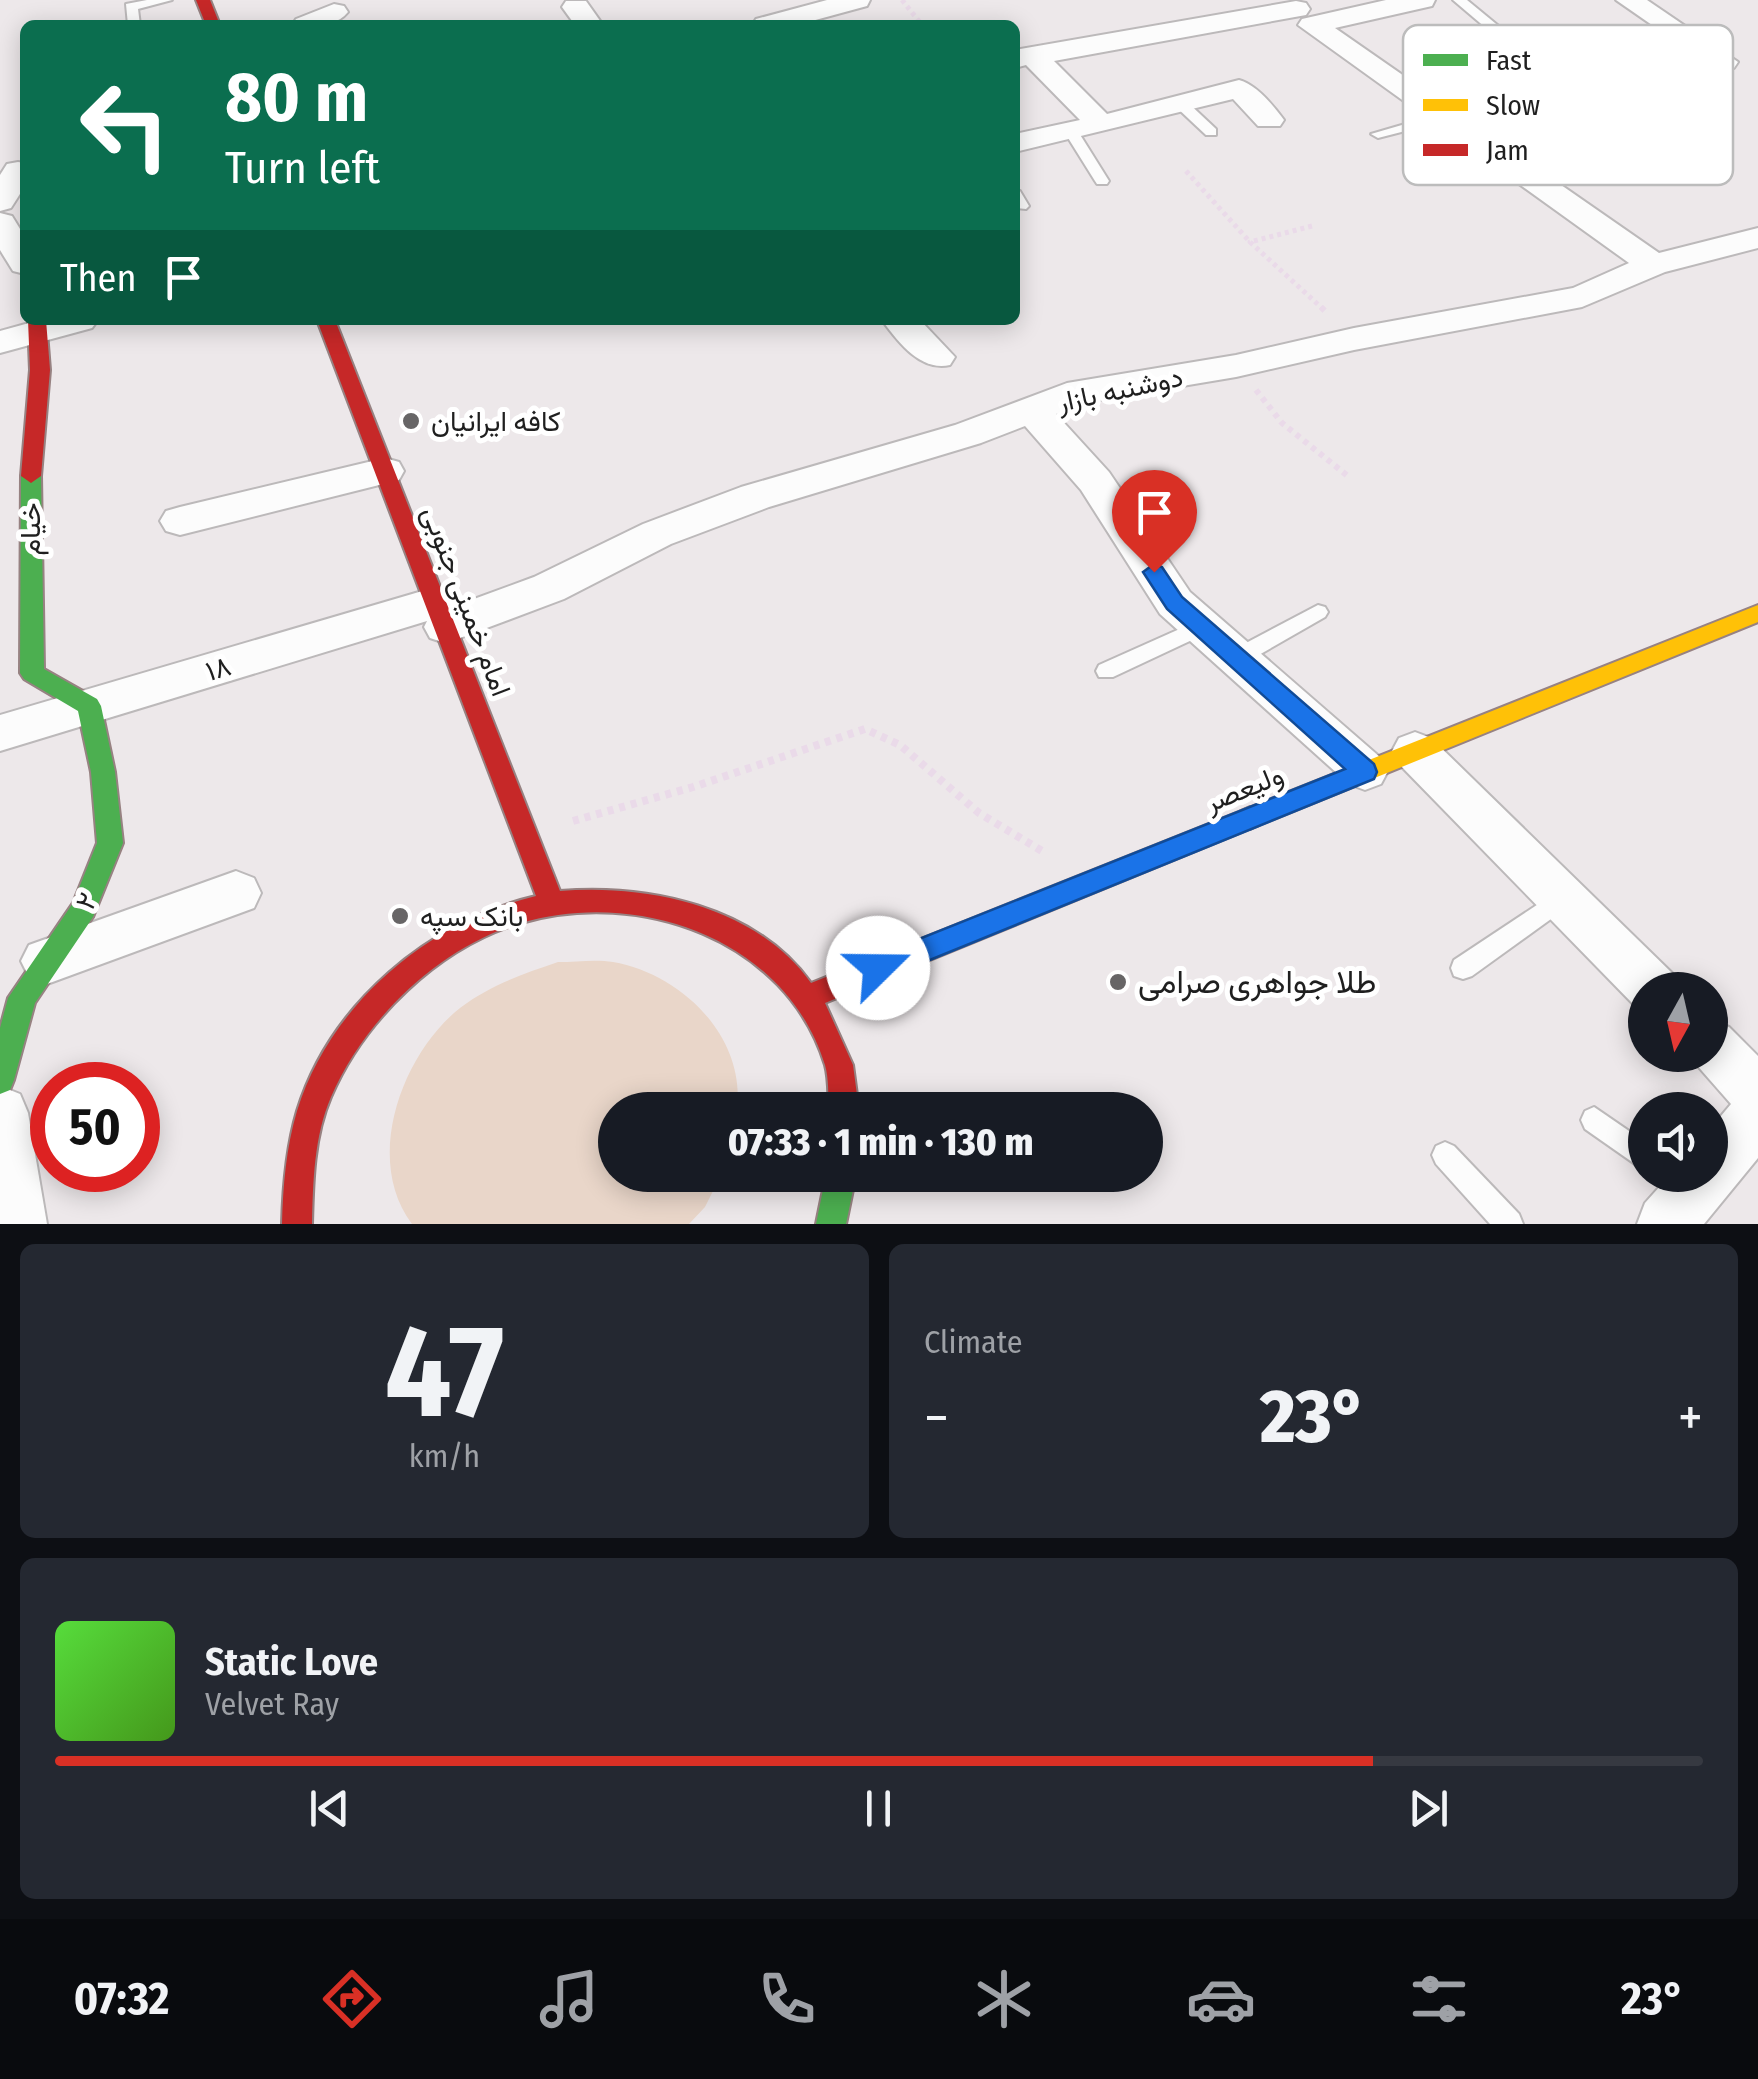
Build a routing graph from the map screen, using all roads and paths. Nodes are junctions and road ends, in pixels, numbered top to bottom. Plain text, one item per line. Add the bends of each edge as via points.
1 (166, 0) edge
2 (857, 0) edge
3 (902, 0) edge
4 (1422, 0) edge
5 (1458, 0) edge
6 (1629, 0) edge
7 (1297, 11) edge
8 (334, 12) dead end
9 (133, 20) edge
10 (317, 20) edge
11 (784, 20) edge
12 (918, 20) edge
13 (1490, 25) edge
14 (1667, 25) edge
15 (1024, 58) edge
16 (1403, 88) edge
17 (1179, 102) junction
18 (1269, 120) dead end
19 (1101, 124) junction
20 (1403, 127) edge
21 (1211, 132) dead end
22 (1072, 133) junction
23 (1378, 134) dead end
24 (1020, 142) edge
25 (14, 167) edge
26 (1186, 171) dead end
27 (1102, 181) dead end
28 (1539, 185) edge
29 (0, 200) edge
30 (1312, 226) dead end
31 (1758, 238) edge
32 (1250, 242) junction
33 (1653, 265) junction
34 (328, 325) edge
35 (905, 325) edge
36 (37, 326) edge
37 (1354, 339) junction
38 (0, 342) edge
39 (938, 357) dead end
40 (1236, 366) junction
41 (1032, 410) junction
42 (385, 471) junction
43 (1349, 477) dead end
44 (180, 521) dead end
45 (1318, 612) dead end
46 (1758, 613) edge
47 (440, 614) junction
48 (1202, 627) junction
49 (1236, 658) junction
50 (1106, 671) dead end
51 (89, 706) junction
52 (0, 733) edge
53 (1415, 751) junction
54 (1365, 772) junction
55 (524, 836) junction
56 (1092, 881) junction
57 (236, 893) dead end
58 (1561, 899) junction
59 (552, 903) junction
60 (47, 962) junction
61 (1463, 968) dead end
62 (1636, 972) edge
63 (807, 997) junction
64 (1728, 1064) edge
65 (0, 1080) edge
66 (842, 1092) edge
67 (1758, 1093) edge
68 (0, 1114) edge
69 (1758, 1115) edge
70 (1594, 1120) dead end
71 (1628, 1145) edge
72 (1728, 1147) edge
73 (1446, 1155) dead end
74 (838, 1192) edge
75 (12, 1221) edge
76 (296, 1224) edge
77 (831, 1224) edge
78 (1510, 1224) edge

1 - 9 lane via 131,7
2 - 11 street
3 - 12 path
4 - 7 street
5 - 13 lane
6 - 14 street
7 - 15 street
7 - 16 street
8 - 10 street
15 - 19 street
17 - 18 street via 1239,89
17 - 19 street
17 - 21 lane
19 - 22 street
20 - 23 lane
22 - 24 street
22 - 27 lane
25 - 29 street
26 - 32 path
28 - 33 street
30 - 32 path
31 - 33 street, دوشنبه بازار
32 - 37 path
33 - 37 street, دوشنبه بازار via 1582,297
34 - 42 main road, امام خمینی جنوبی
35 - 39 street
36 - 38 street
36 - 51 main road, خیام via 40,370 24,470 32,673
37 - 40 street, دوشنبه بازار
40 - 41 street, دوشنبه بازار via 1080,391
40 - 43 path via 1282,423
41 - 47 street, دوشنبه بازار via 739,503 657,534 549,588
41 - 48 street via 1094,481 1174,603
42 - 44 street
42 - 47 main road, امام خمینی جنوبی
45 - 49 lane
46 - 53 main road, ولیعصر
47 - 51 street, ۱۸
47 - 55 main road, امام خمینی جنوبی
48 - 49 street
48 - 50 lane
49 - 54 street
51 - 52 street, ۱۸
51 - 60 main road, ۲ via 110,844 84,910
53 - 54 main road, ولیعصر
53 - 58 street
54 - 56 main road, ولیعصر
55 - 56 path via 865,729 900,746 979,813
55 - 59 main road, امام خمینی جنوبی
56 - 63 main road, ولیعصر
57 - 60 street
58 - 61 lane
58 - 62 street
59 - 63 main road via 640,900 706,916 762,949
59 - 76 main road via 498,919 430,956 370,1010 325,1077 298,1155
60 - 65 main road, ۲ via 22,998
63 - 66 main road via 839,1064
64 - 67 street
68 - 75 street
69 - 72 street
70 - 71 lane
73 - 78 lane
74 - 77 main road

